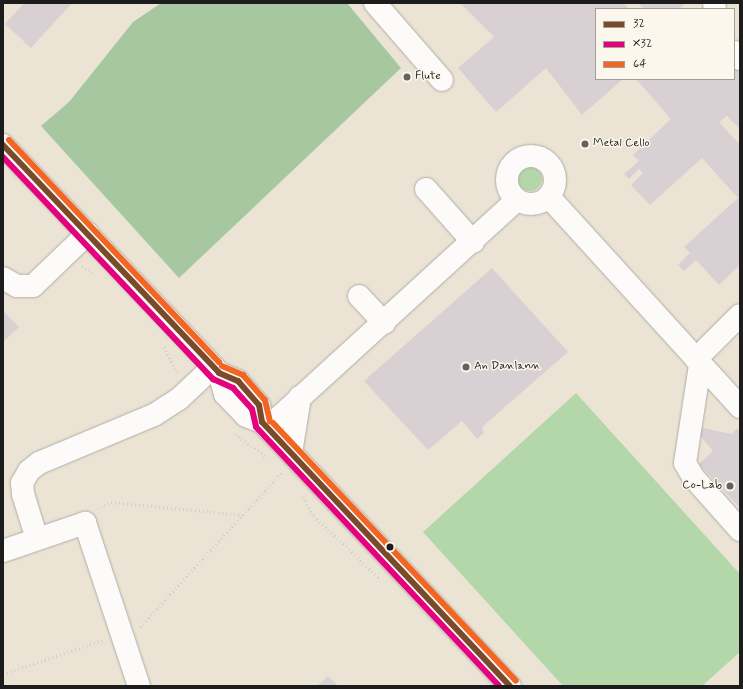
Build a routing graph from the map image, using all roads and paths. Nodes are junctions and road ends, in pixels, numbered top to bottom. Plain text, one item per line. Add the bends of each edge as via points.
1 (375, 3) edge
2 (442, 80) dead end
3 (3, 145) edge
4 (426, 189) dead end
5 (549, 197) junction
6 (517, 200) junction
7 (88, 233) junction
8 (473, 242) junction
9 (3, 279) edge
10 (359, 296) dead end
11 (740, 315) edge
12 (384, 323) junction
13 (698, 362) junction
14 (216, 370) junction
15 (300, 397) junction
16 (740, 407) edge
17 (265, 425) junction
18 (287, 462) junction
19 (244, 515) junction
20 (85, 523) junction
21 (740, 530) edge
22 (37, 539) junction
23 (3, 551) edge
24 (123, 633) junction
25 (3, 674) edge
26 (139, 686) edge
27 (510, 686) edge

1 - 2 main road
3 - 7 main road
4 - 8 main road
5 - 6 main road via 535,204
5 - 6 main road via 555,185 554,171 543,158 530,155 516,160 507,173 509,191
5 - 13 main road
6 - 8 main road
7 - 9 main road via 33,286 17,286
7 - 14 main road
8 - 12 main road
10 - 12 main road
11 - 13 main road via 719,335
12 - 15 main road
13 - 16 main road
13 - 21 main road via 685,463 693,477
14 - 17 main road via 238,381 259,405
14 - 22 main road via 154,415 28,471 22,483 23,494
15 - 17 main road
15 - 18 main road
17 - 18 main road
18 - 19 path
18 - 27 main road
19 - 20 path via 111,502 100,505
19 - 24 path via 145,625
20 - 22 main road
20 - 24 main road
22 - 23 main road
24 - 25 path
24 - 26 main road

